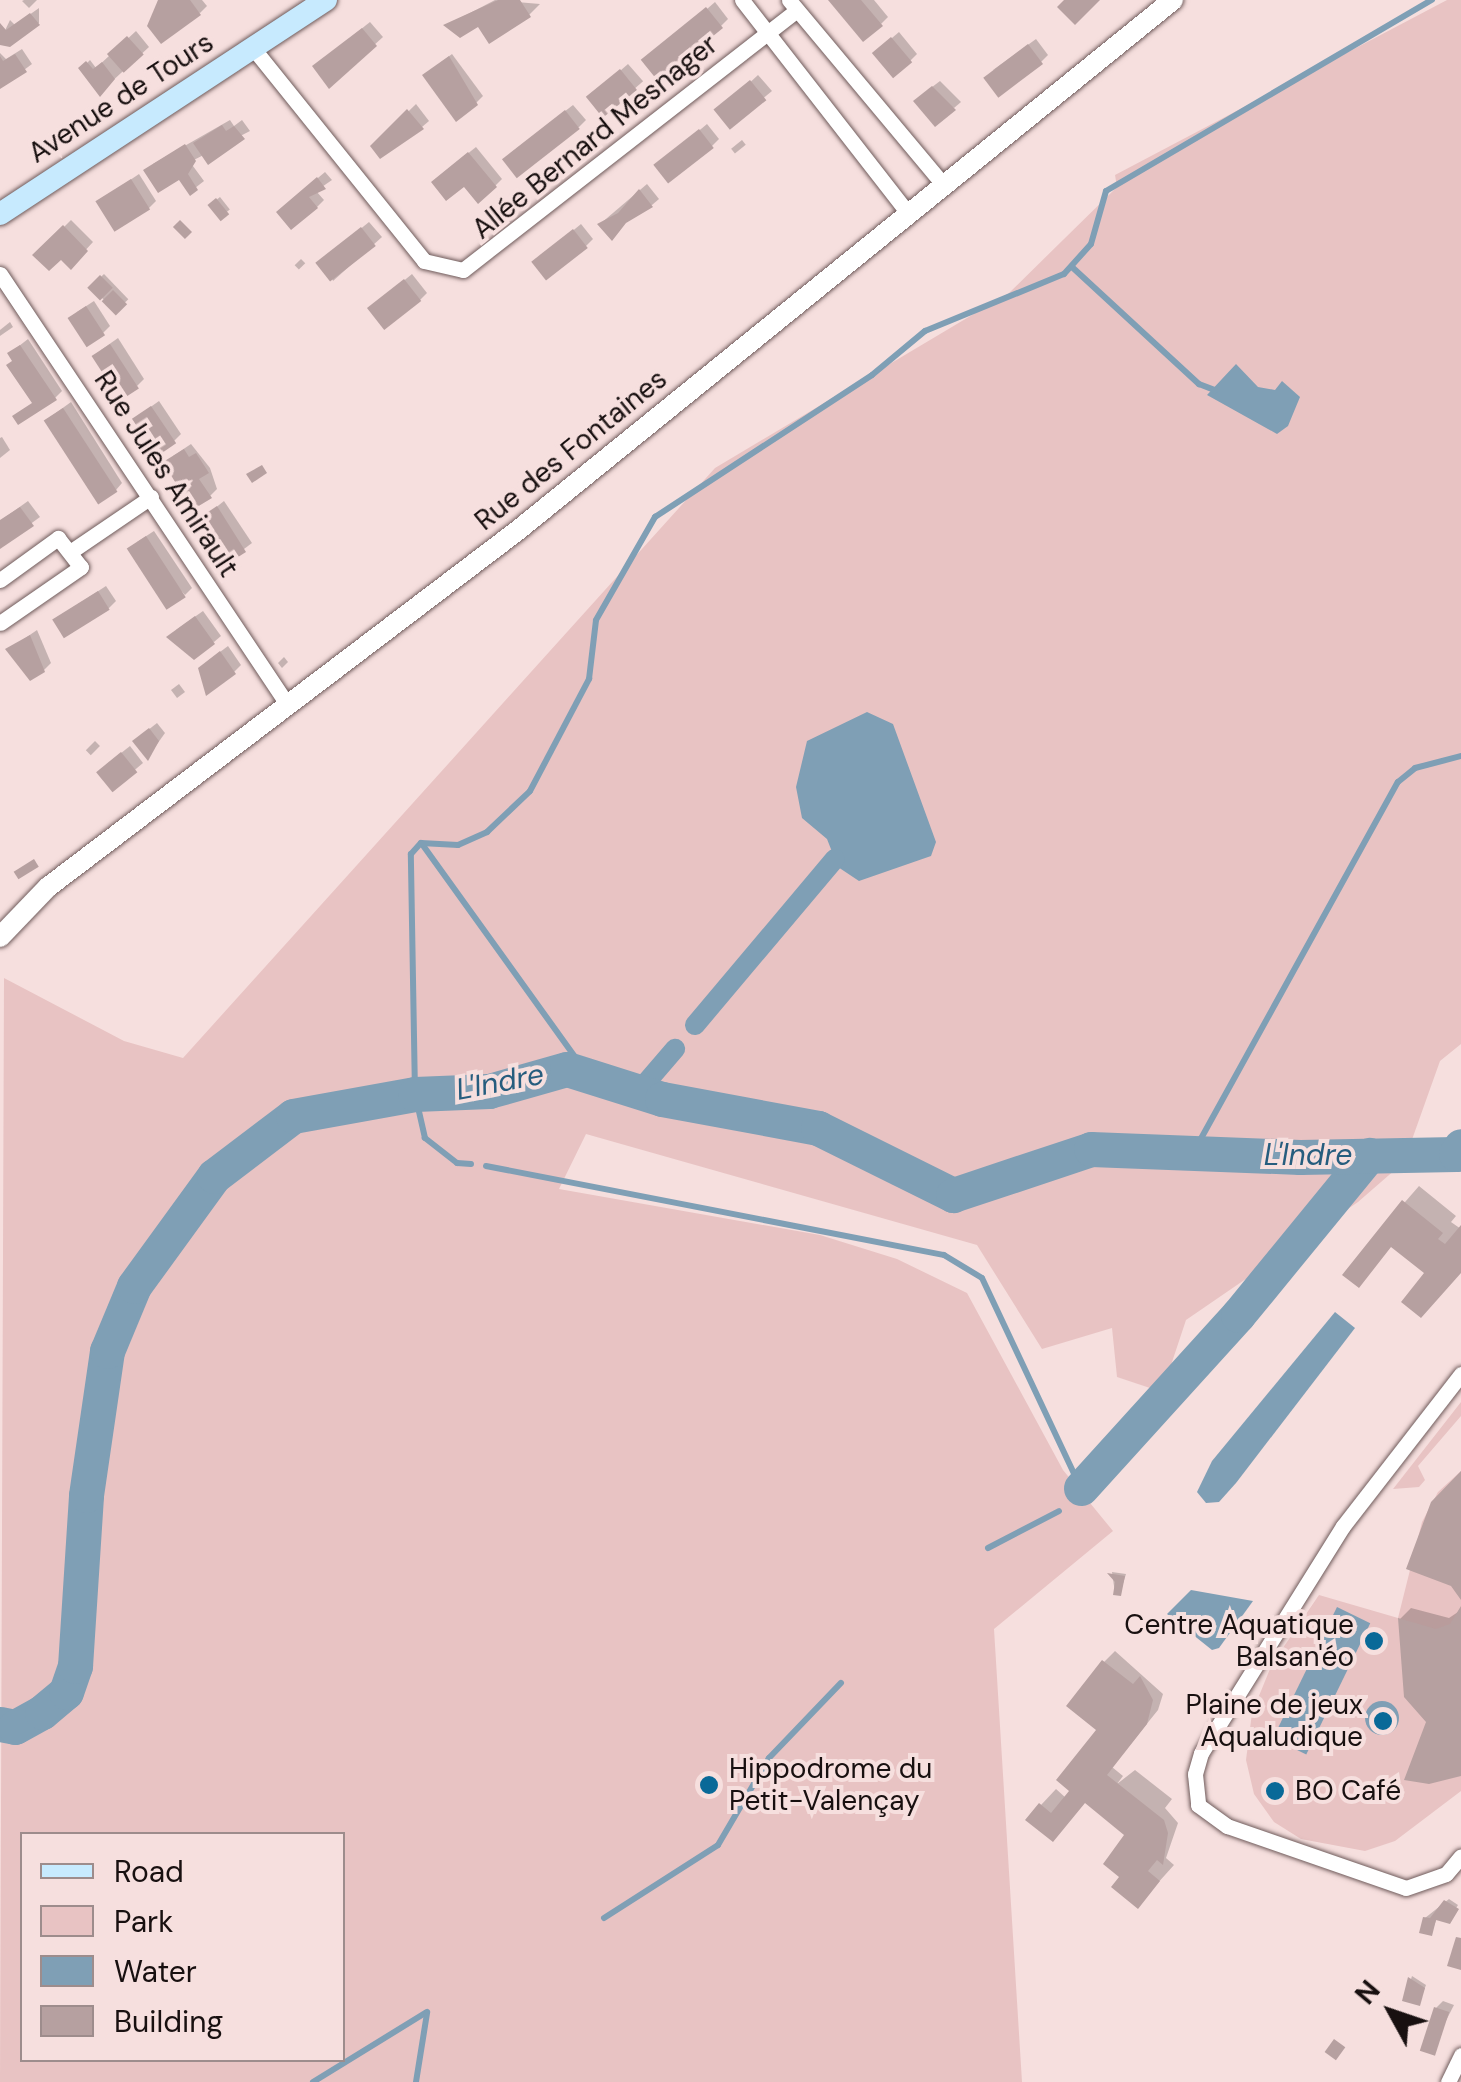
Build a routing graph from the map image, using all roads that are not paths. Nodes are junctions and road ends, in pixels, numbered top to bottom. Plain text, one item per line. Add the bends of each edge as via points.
1 (326, 0) edge
2 (742, 0) edge
3 (1174, 0) edge
4 (793, 5) edge
5 (768, 32) junction
6 (253, 48) junction
7 (941, 182) junction
8 (906, 211) junction
9 (0, 214) edge
10 (0, 274) edge
11 (151, 497) junction
12 (70, 552) junction
13 (0, 580) edge
14 (0, 623) edge
15 (287, 704) junction
16 (0, 938) edge
17 (1461, 1374) edge
18 (1461, 1856) edge
19 (1461, 2055) edge
20 (1448, 2082) edge

1 - 6 main road, Avenue de Tours
2 - 5 street
3 - 7 street, Rue des Fontaines
4 - 5 street
4 - 7 street
5 - 6 street, Allée Bernard Mesnager via 463,270 424,261
5 - 8 street
6 - 9 main road, Avenue de Tours
7 - 8 street, Rue des Fontaines
8 - 15 street, Rue des Fontaines via 517,531
10 - 11 street, Rue Jules Amirault
11 - 12 street
11 - 15 street, Rue Jules Amirault
12 - 13 street via 58,538
12 - 14 street via 81,567
15 - 16 street, Rue des Fontaines via 48,887
17 - 18 street via 1362,1501 1201,1753 1194,1774 1198,1804 1227,1826 1406,1888 1446,1874
19 - 20 street

